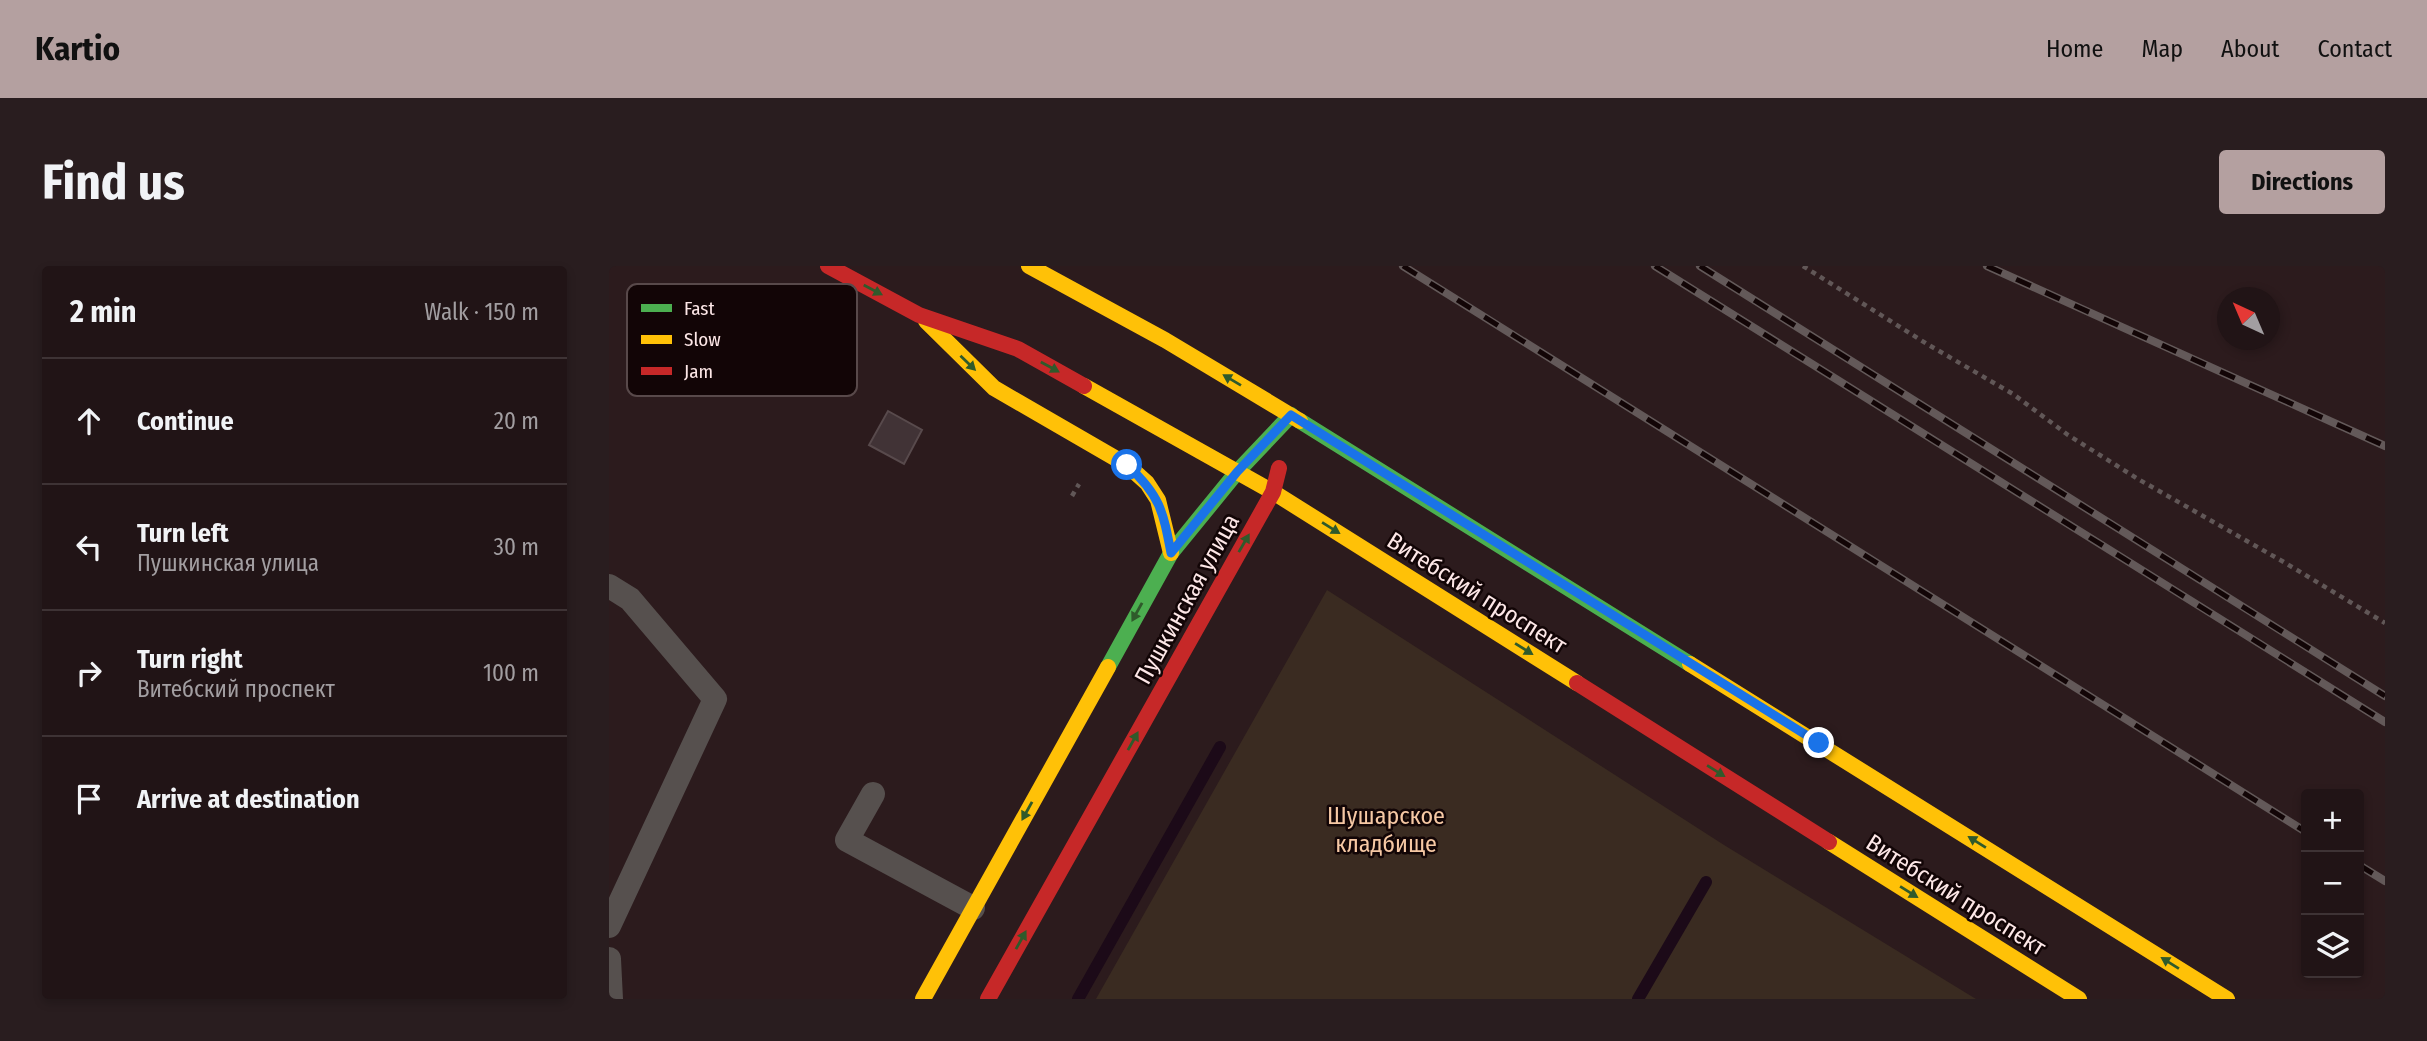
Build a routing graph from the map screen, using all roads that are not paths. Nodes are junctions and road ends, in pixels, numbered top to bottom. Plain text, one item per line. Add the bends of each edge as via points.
1 (828, 266) edge
2 (1030, 266) edge
3 (919, 315) junction
4 (1291, 415) junction
5 (1237, 472) junction
6 (1273, 492) junction
7 (1171, 553) junction
8 (609, 586) edge
9 (873, 794) dead end
10 (973, 908) junction
11 (609, 926) edge
12 (609, 958) edge
13 (611, 999) edge
14 (923, 999) edge
15 (988, 999) edge
16 (2079, 999) edge
17 (2227, 999) edge

1 -> 3 main road, Витебский проспект
4 -> 2 main road
3 -> 5 main road, Витебский проспект via 1018,349
3 -> 7 main road via 994,388 1110,454 1147,483 1158,500
4 - 5 main road, Пушкинская улица
4 - 6 main road, Пушкинская улица
17 -> 4 main road
5 - 6 main road, Витебский проспект
5 - 7 main road, Пушкинская улица
15 -> 6 main road, Пушкинская улица
6 -> 16 main road, Витебский проспект
7 -> 10 main road, Пушкинская улица
8 - 11 lane via 630,599 715,699
9 - 10 lane via 847,839
10 - 14 main road, Пушкинская улица
12 - 13 lane

